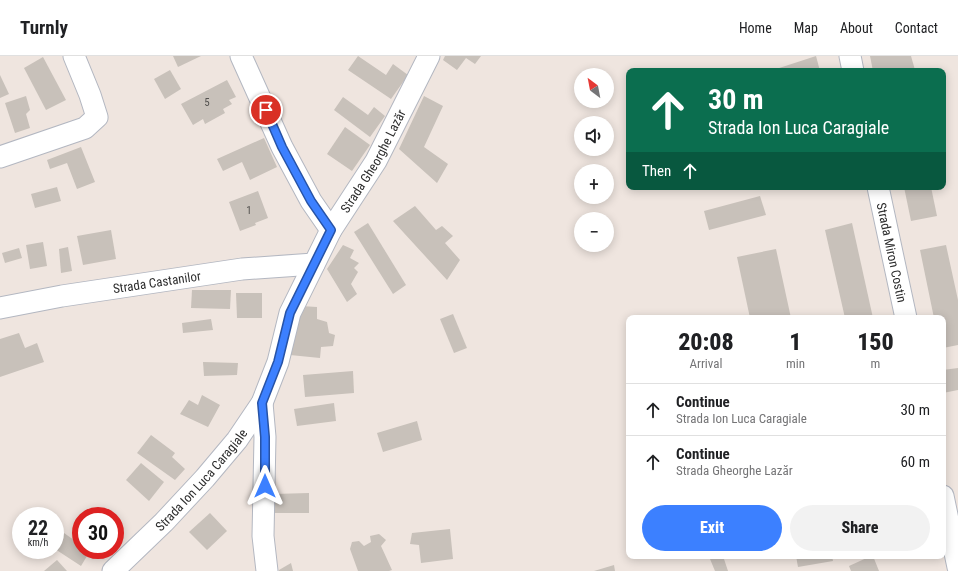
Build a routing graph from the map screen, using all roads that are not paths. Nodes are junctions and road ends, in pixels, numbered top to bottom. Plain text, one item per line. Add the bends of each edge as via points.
1 (74, 56) edge
2 (241, 56) edge
3 (429, 56) edge
4 (850, 56) edge
5 (853, 68) edge
6 (0, 157) edge
7 (879, 190) edge
8 (331, 230) junction
9 (314, 264) junction
10 (0, 308) edge
11 (905, 315) edge
12 (262, 403) junction
13 (946, 510) edge
14 (958, 567) edge
15 (113, 571) edge
16 (267, 571) edge

1 - 6 street via 97,117 85,128
2 - 8 street via 282,147 311,201
3 - 8 street, Strada Gheorghe Lazăr via 376,161
4 - 5 street
7 - 11 street, Strada Miron Costin
8 - 9 street, Strada Gheorghe Lazăr
9 - 10 street, Strada Castanilor via 242,269
9 - 12 street, Strada Ion Luca Caragiale via 290,313 278,362
12 - 15 street, Strada Ion Luca Caragiale via 237,440 205,478
12 - 16 street via 265,444 263,536
13 - 14 street

